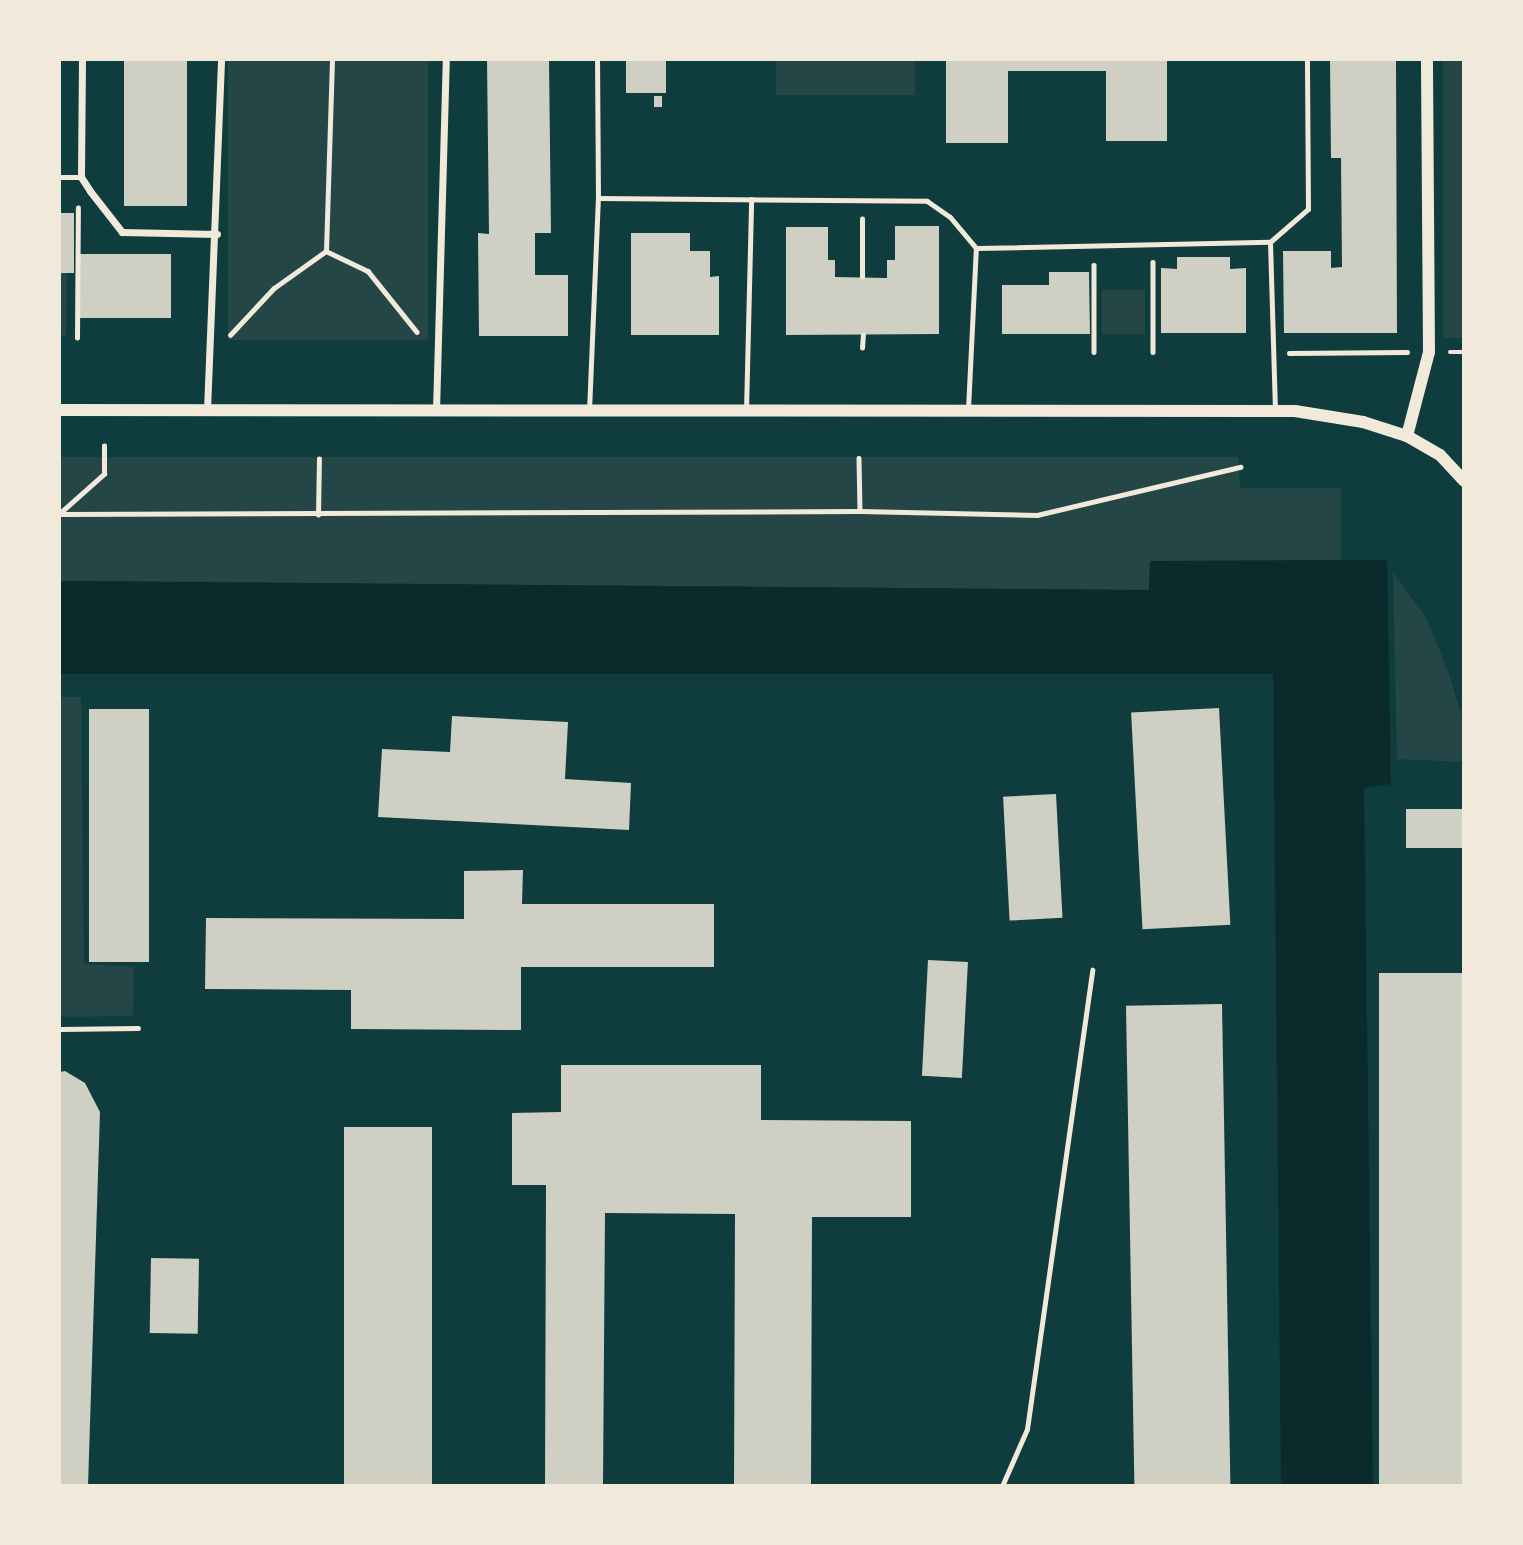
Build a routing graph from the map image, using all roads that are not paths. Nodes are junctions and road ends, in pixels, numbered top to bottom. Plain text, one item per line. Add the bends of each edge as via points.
1 (82, 60) edge
2 (221, 60) edge
3 (446, 60) edge
4 (597, 60) edge
5 (1307, 60) edge
6 (1427, 60) edge
7 (60, 177) edge
8 (81, 177) junction
9 (598, 198) junction
10 (751, 200) junction
11 (217, 234) junction
12 (1270, 242) junction
13 (976, 248) junction
14 (60, 410) edge
15 (207, 410) junction
16 (436, 411) junction
17 (589, 411) junction
18 (747, 411) junction
19 (968, 411) junction
20 (1275, 412) junction
21 (1407, 436) junction
22 (1464, 481) edge
23 (1092, 970) dead end
24 (138, 1028) dead end
25 (60, 1030) edge
26 (1002, 1486) edge

1 - 8 street
2 - 11 street
3 - 16 street
4 - 9 lane
5 - 12 lane via 1308,209
6 - 21 street via 1429,352
7 - 8 lane
8 - 11 street via 122,232
9 - 10 lane
9 - 17 lane
10 - 13 lane via 927,201 950,217
10 - 18 lane
11 - 15 street
12 - 13 lane
12 - 20 lane
13 - 19 lane
14 - 15 street
15 - 16 street
16 - 17 street
17 - 18 street
18 - 19 street
19 - 20 street
20 - 21 street via 1343,418
21 - 22 street via 1440,455
23 - 26 lane via 1027,1429
24 - 25 lane

